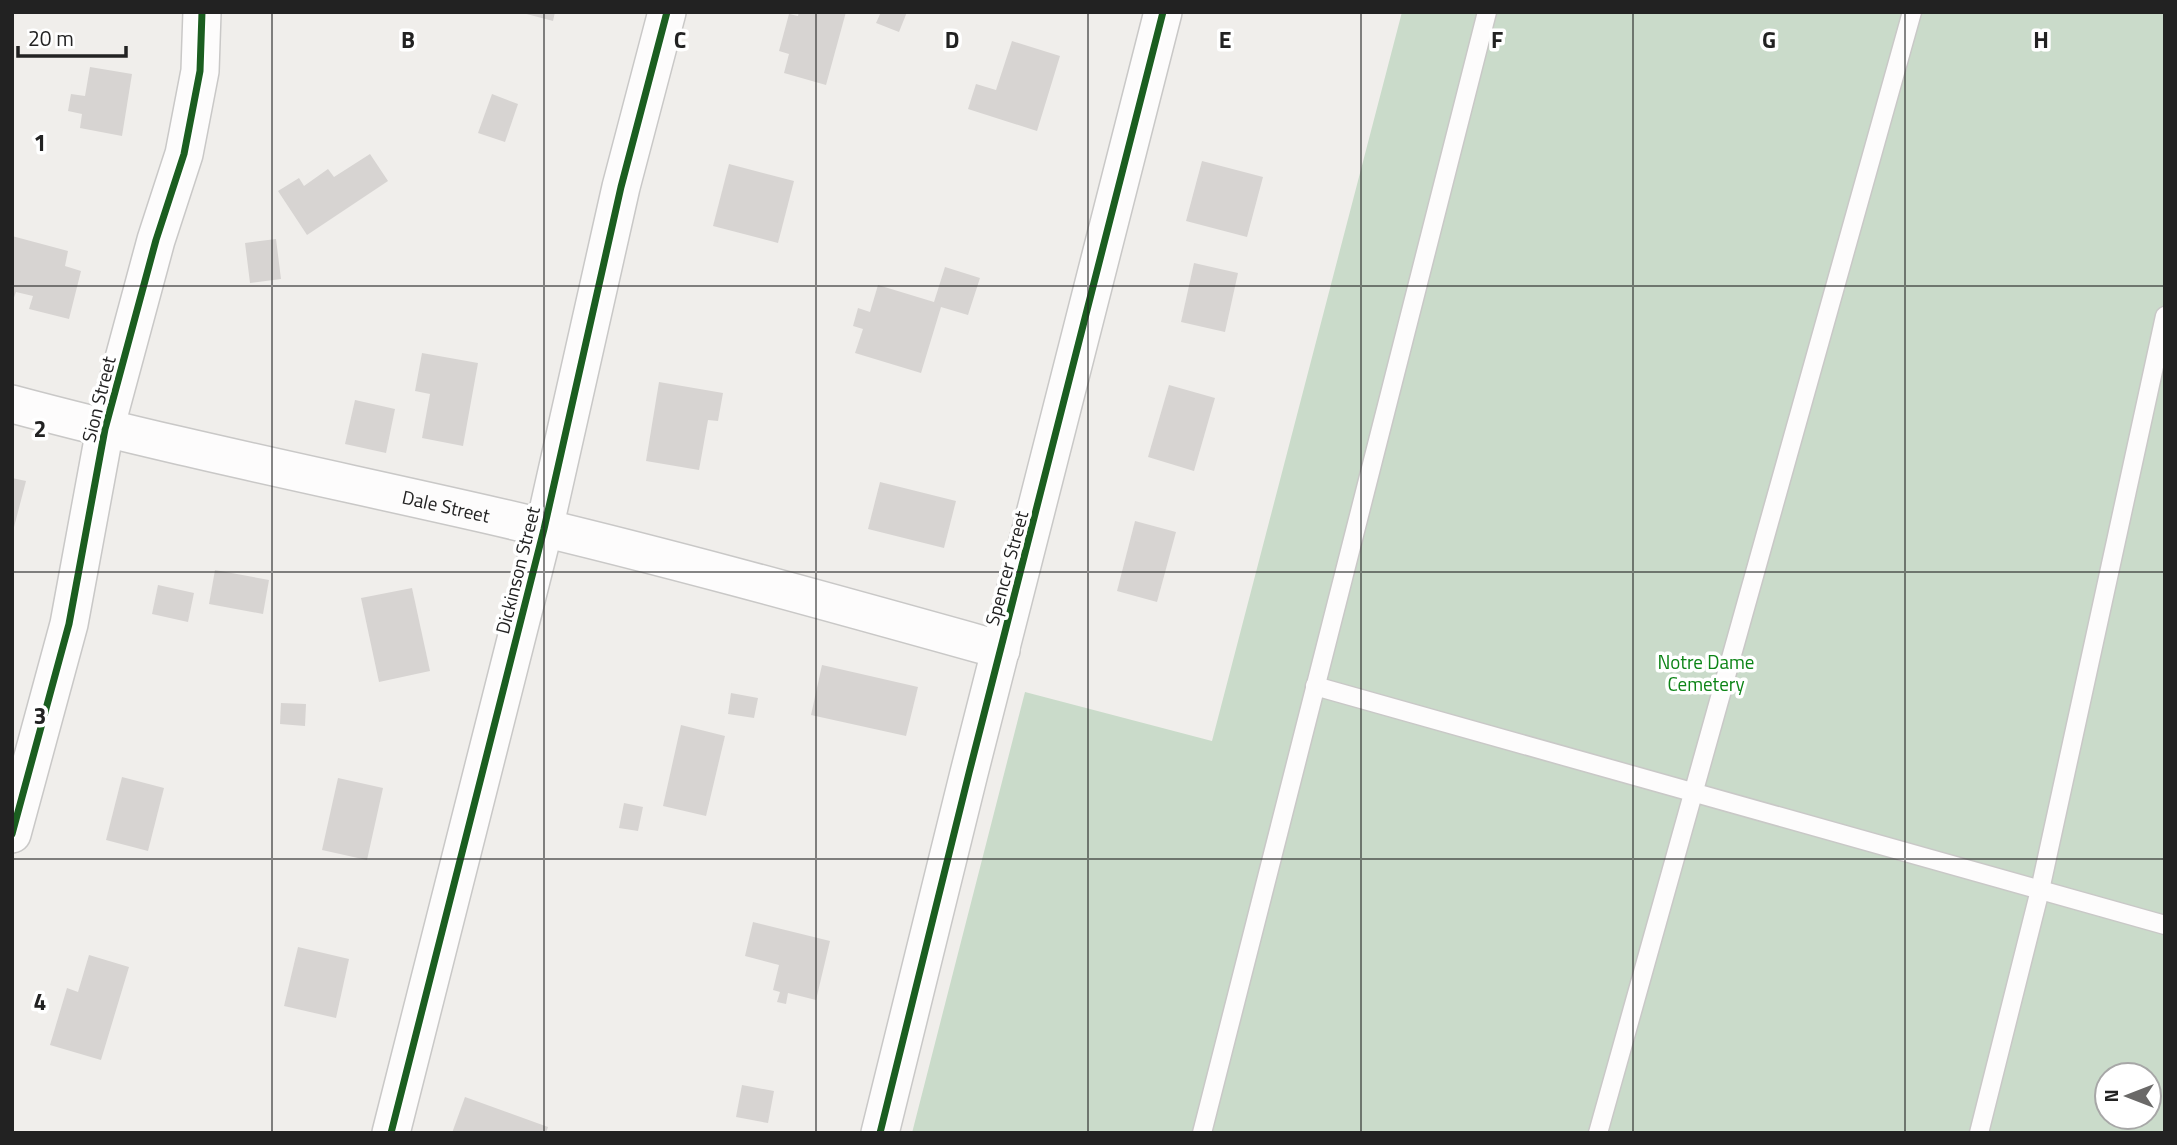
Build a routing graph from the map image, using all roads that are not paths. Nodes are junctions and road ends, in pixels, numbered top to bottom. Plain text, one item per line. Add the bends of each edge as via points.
1 (202, 12) edge
2 (667, 12) edge
3 (1163, 12) edge
4 (1487, 12) edge
5 (1912, 12) edge
6 (2165, 316) edge
7 (12, 404) edge
8 (105, 429) junction
9 (544, 529) junction
10 (1001, 650) junction
11 (1315, 686) junction
12 (1694, 792) junction
13 (12, 834) edge
14 (2040, 890) junction
15 (2165, 925) edge
16 (391, 1133) edge
17 (880, 1133) edge
18 (1202, 1133) edge
19 (1598, 1133) edge
20 (1979, 1133) edge

1 - 8 street, Sion Street via 200,71 184,153
2 - 9 street, Dickinson Street via 621,187
3 - 10 street, Spencer Street
4 - 11 lane
5 - 12 lane
6 - 14 lane
7 - 8 street, Dale Street
8 - 9 street, Dale Street
8 - 13 street, Sion Street via 69,624
9 - 10 street, Dale Street via 743,578
9 - 16 street, Dickinson Street
10 - 17 street, Spencer Street
11 - 12 lane
11 - 18 lane
12 - 14 lane
12 - 19 lane
14 - 15 lane
14 - 20 lane

